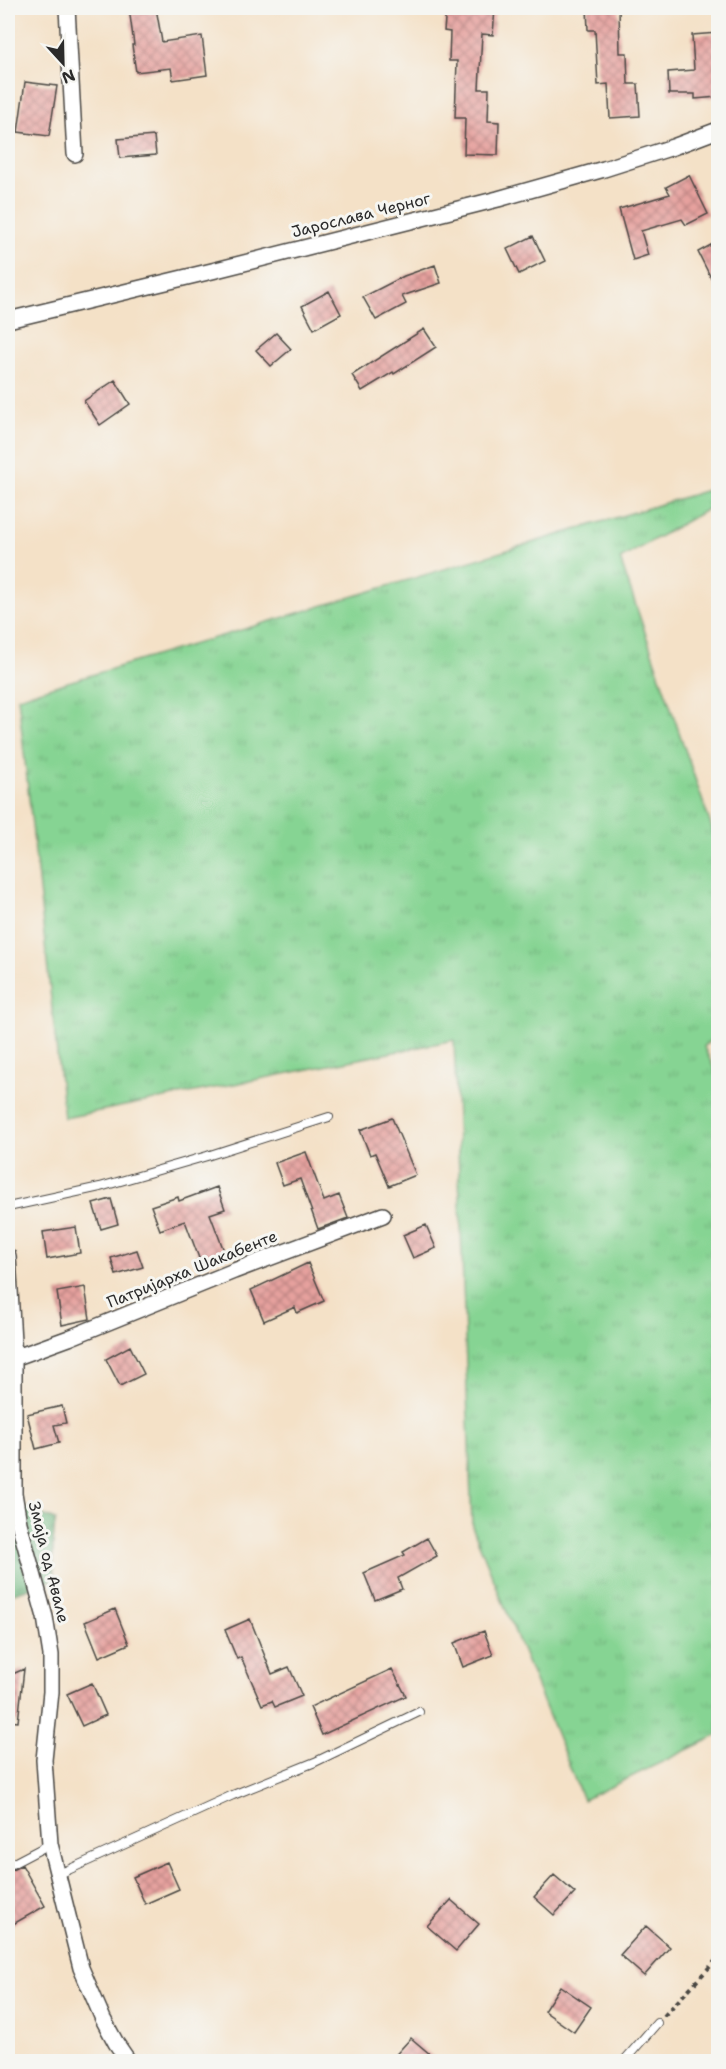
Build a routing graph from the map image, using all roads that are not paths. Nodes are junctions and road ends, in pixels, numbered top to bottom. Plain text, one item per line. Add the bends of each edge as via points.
1 (67, 8) edge
2 (718, 130) edge
3 (75, 154) dead end
4 (8, 320) edge
5 (329, 1116) dead end
6 (8, 1207) edge
7 (383, 1215) dead end
8 (8, 1256) edge
9 (14, 1358) junction
10 (419, 1712) dead end
11 (50, 1844) junction
12 (8, 1866) edge
13 (57, 1875) junction
14 (657, 2023) road end
15 (129, 2061) edge
16 (623, 2061) edge

1 - 3 street
2 - 4 street, Јарослава Черног via 614,166 498,199
5 - 6 lane via 100,1187
7 - 9 street, Патријарха Шакабенте
8 - 9 street, Змаја од Авале
9 - 11 street, Змаја од Авале via 14,1493 51,1655 44,1760
10 - 13 lane via 280,1778 232,1795
11 - 12 lane
11 - 13 street, Змаја од Авале
13 - 15 street, Змаја од Авале via 81,1968 103,2019
14 - 16 lane

